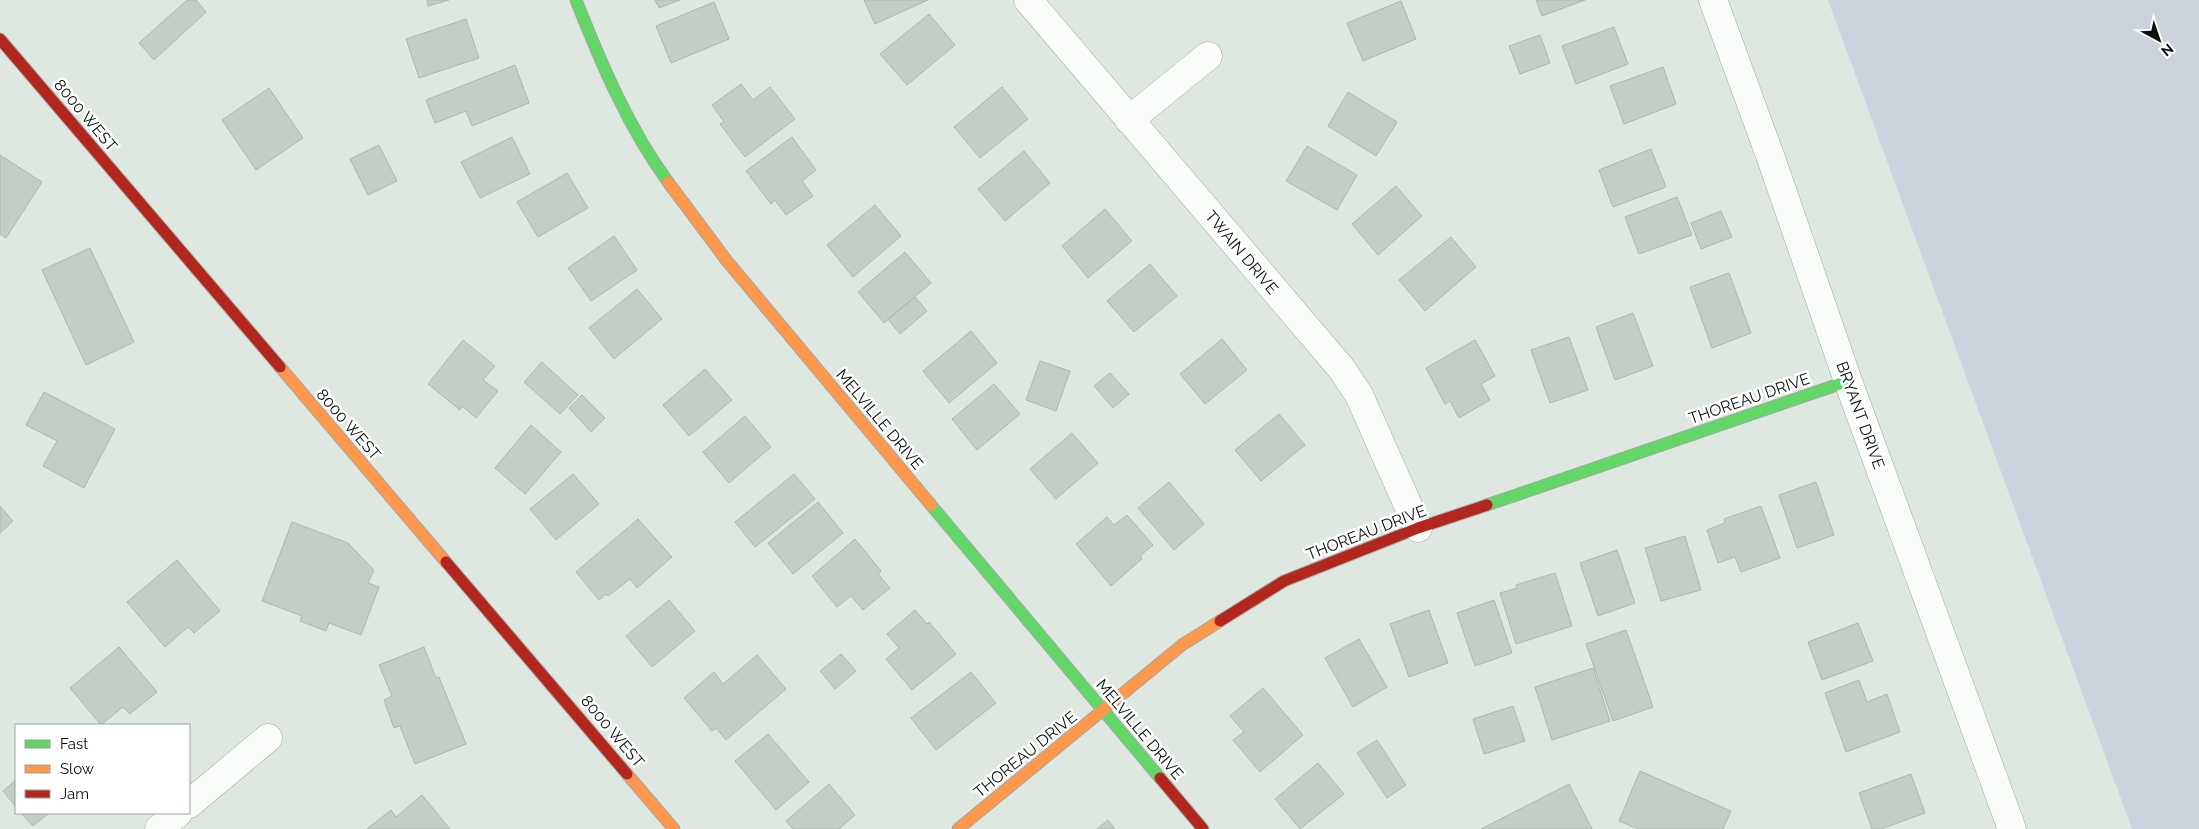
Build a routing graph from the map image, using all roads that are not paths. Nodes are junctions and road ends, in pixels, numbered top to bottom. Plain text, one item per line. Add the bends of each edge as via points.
1 (576, 0) edge
2 (1028, 0) edge
3 (1713, 0) edge
4 (0, 39) edge
5 (1208, 56) dead end
6 (1129, 120) junction
7 (1848, 381) junction
8 (1418, 528) junction
9 (1104, 711) junction
10 (268, 738) dead end
11 (190, 803) edge
12 (177, 814) edge
13 (159, 829) edge
14 (674, 829) edge
15 (958, 829) edge
16 (1203, 829) edge
17 (2012, 829) edge

1 - 9 street, MELVILLE DRIVE via 608,79 657,167 715,245
2 - 6 street, TWAIN DRIVE
3 - 7 street, BRYANT DRIVE
4 - 14 street, 8000 WEST
5 - 6 street
6 - 8 street, TWAIN DRIVE via 1340,368 1359,395
7 - 8 street, THOREAU DRIVE
7 - 17 street, BRYANT DRIVE
8 - 9 street, THOREAU DRIVE via 1284,581 1182,645
9 - 15 street, THOREAU DRIVE
9 - 16 street, MELVILLE DRIVE
10 - 11 street
12 - 13 street

